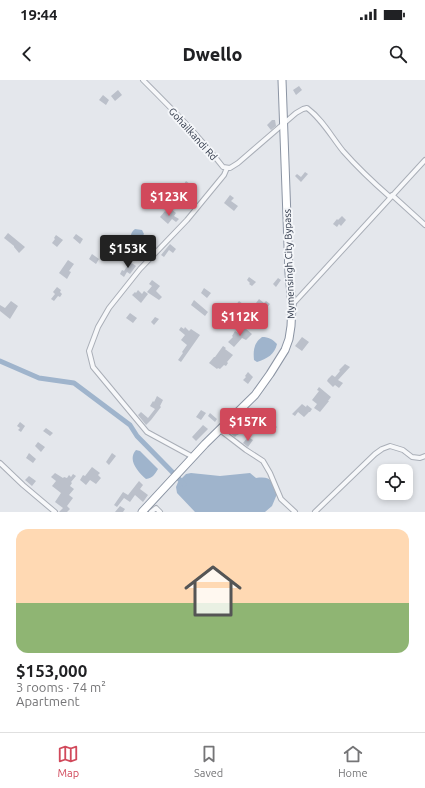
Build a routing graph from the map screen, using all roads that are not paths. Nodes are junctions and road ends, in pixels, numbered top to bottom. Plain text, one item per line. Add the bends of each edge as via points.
1 (143, 80) edge
2 (282, 80) edge
3 (284, 124) junction
4 (425, 160) edge
5 (227, 168) junction
6 (391, 196) junction
7 (425, 225) edge
8 (292, 305) junction
9 (220, 430) junction
10 (425, 456) edge
11 (193, 457) junction
12 (0, 462) edge
13 (55, 512) edge
14 (142, 512) edge
15 (151, 512) edge
16 (160, 512) edge
17 (295, 512) edge
18 (315, 512) edge

1 - 5 street, Gohailkandi Rd via 223,167
2 - 3 highway, Mymensingh City Bypass
3 - 5 street, Gohailkandi Rd via 238,163
3 - 6 street, Gohailkandi Rd via 307,108 351,160
3 - 8 highway, Mymensingh City Bypass
4 - 6 street
5 - 11 street via 187,220 140,269 110,308 98,327 89,351 92,367 147,432
6 - 7 street
6 - 8 street
8 - 9 highway, Mymensingh City Bypass via 290,339 286,350 255,395
9 - 11 highway, Mymensingh City Bypass
9 - 17 street via 263,461 281,499
10 - 18 street via 412,456 390,446 382,449
11 - 14 highway, Mymensingh City Bypass
12 - 13 street
15 - 16 street via 156,508

